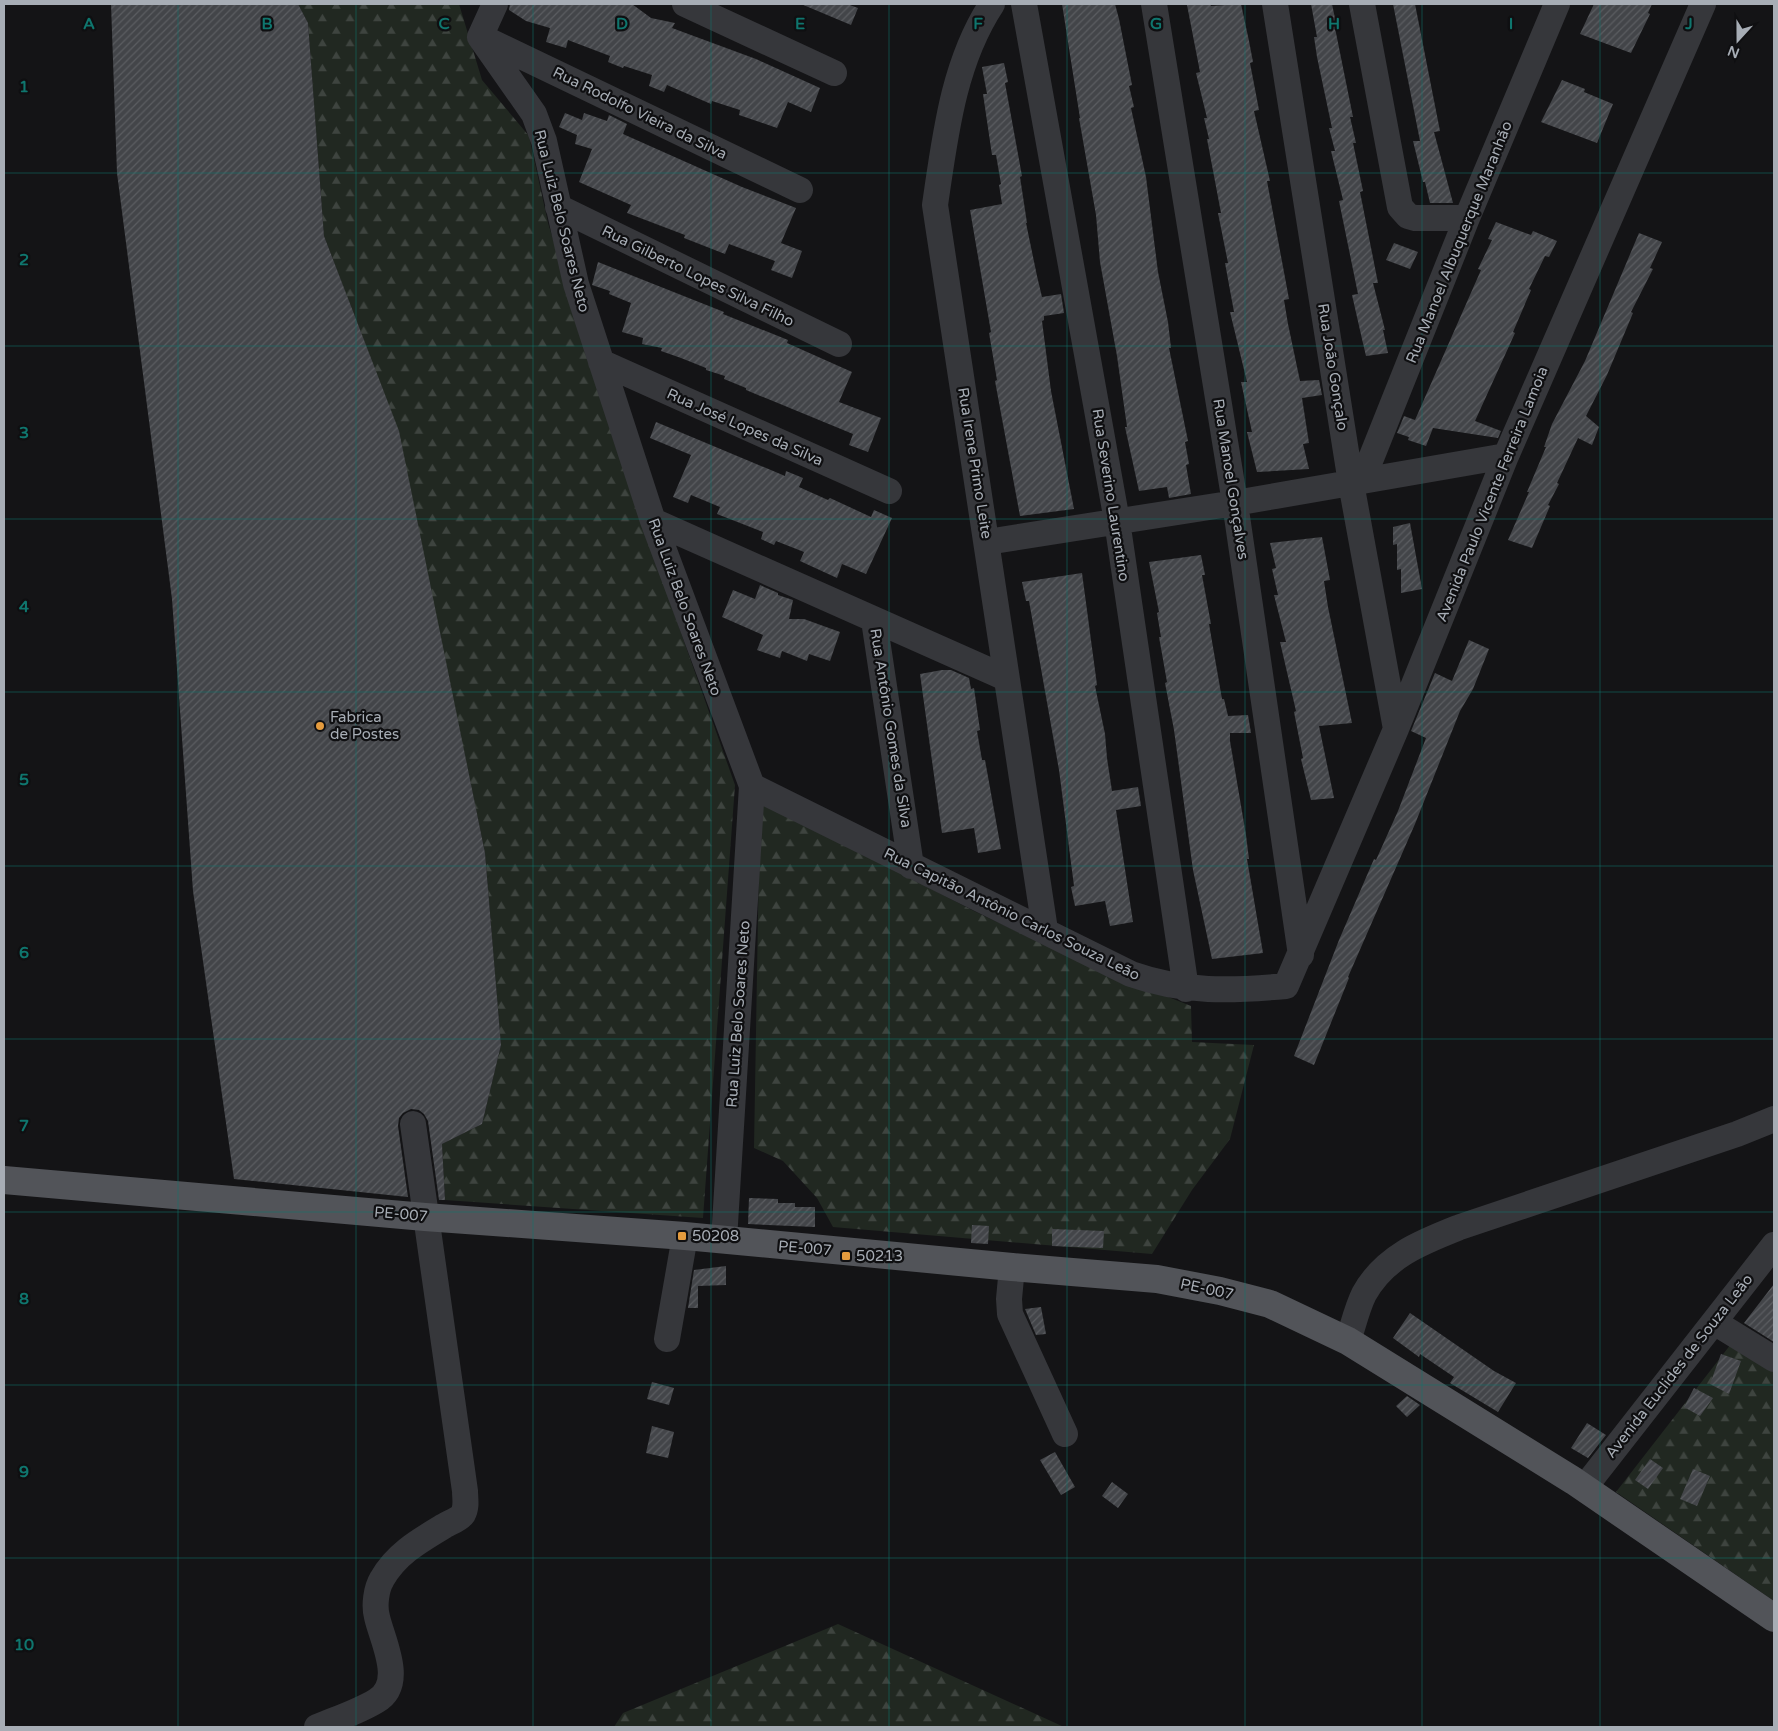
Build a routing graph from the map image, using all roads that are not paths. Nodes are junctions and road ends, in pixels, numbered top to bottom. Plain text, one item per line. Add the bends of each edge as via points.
1 (495, 4) edge
2 (685, 4) edge
3 (992, 4) edge
4 (1024, 4) edge
5 (1154, 4) edge
6 (1274, 4) edge
7 (1362, 4) edge
8 (1557, 4) edge
9 (1702, 4) edge
10 (480, 37) junction
11 (834, 73) dead end
12 (800, 190) dead end
13 (558, 207) junction
14 (1468, 218) junction
15 (839, 344) dead end
16 (601, 362) junction
17 (1506, 456) junction
18 (1357, 482) junction
19 (889, 491) dead end
20 (1235, 503) junction
21 (653, 521) junction
22 (1117, 521) junction
23 (987, 542) junction
24 (874, 620) junction
25 (1006, 678) junction
26 (1396, 729) junction
27 (752, 786) junction
28 (912, 866) junction
29 (1045, 930) junction
30 (1301, 956) junction
31 (1286, 986) joint
32 (1186, 989) junction
33 (1774, 1119) edge
34 (413, 1124) dead end
35 (4, 1180) edge
36 (425, 1217) junction
37 (685, 1236) junction
38 (724, 1240) junction
39 (1774, 1245) edge
40 (1012, 1267) junction
41 (1714, 1322) junction
42 (666, 1339) dead end
43 (1348, 1341) junction
44 (1774, 1359) edge
45 (1066, 1434) dead end
46 (1584, 1488) junction
47 (1774, 1618) edge
48 (317, 1727) edge

1 - 10 street
2 - 11 street
3 - 23 street, Rua Irene Primo Leite via 967,54 954,95 935,205
4 - 22 street, Rua Severino Laurentino
5 - 20 street, Rua Manoel Gonçalves
6 - 18 street, Rua João Gonçalo
7 - 14 street via 1400,207 1408,216 1415,218
8 - 14 street, Rua Manoel Albuquerque Maranhão
9 - 17 street, Avenida Paulo Vicente Ferreira Lamoia
10 - 12 street, Rua Rodolfo Vieira da Silva
10 - 13 street, Rua Luiz Belo Soares Neto via 534,114 544,141
13 - 15 street, Rua Gilberto Lopes Silva Filho
13 - 16 street, Rua Luiz Belo Soares Neto via 576,284
14 - 18 street, Rua Manoel Albuquerque Maranhão
16 - 19 street, Rua José Lopes da Silva
16 - 21 street, Rua Luiz Belo Soares Neto
17 - 18 street
17 - 26 street, Avenida Paulo Vicente Ferreira Lamoia
18 - 20 street
18 - 26 street, Rua João Gonçalo
20 - 22 street
20 - 30 street, Rua Manoel Gonçalves
21 - 24 street
21 - 27 street, Rua Luiz Belo Soares Neto
22 - 23 street
22 - 32 street, Rua Severino Laurentino
23 - 25 street, Rua Irene Primo Leite
24 - 25 street
24 - 28 street, Rua Antônio Gomes da Silva
25 - 29 street, Rua Irene Primo Leite
26 - 30 street, Avenida Paulo Vicente Ferreira Lamoia
27 - 28 street, Rua Capitão Antônio Carlos Souza Leão
27 - 38 street, Rua Luiz Belo Soares Neto
28 - 29 street, Rua Capitão Antônio Carlos Souza Leão
29 - 32 street, Rua Capitão Antônio Carlos Souza Leão via 1131,974
30 - 31 street, Avenida Paulo Vicente Ferreira Lamoia
31 - 32 street, Rua Capitão Antônio Carlos Souza Leão via 1233,991
33 - 43 street via 1417,1244 1378,1273 1364,1295
34 - 36 street
35 - 36 main road, PE-007 / PE-007
36 - 37 main road, PE-007 / PE-007
36 - 48 street via 465,1506 462,1515 454,1521 404,1550 380,1582 376,1615 390,1667 385,1693 378,1701
37 - 38 main road, PE-007 / PE-007
37 - 42 street
38 - 40 main road, PE-007 / PE-007
39 - 41 street, Avenida Euclides de Souza Leão
40 - 43 main road, PE-007 / PE-007 via 1157,1279 1220,1291 1270,1304
40 - 45 street via 1008,1299 1010,1314
41 - 44 street
41 - 46 street, Avenida Euclides de Souza Leão
43 - 46 main road, PE-007 / PE-007
46 - 47 main road, PE-007

